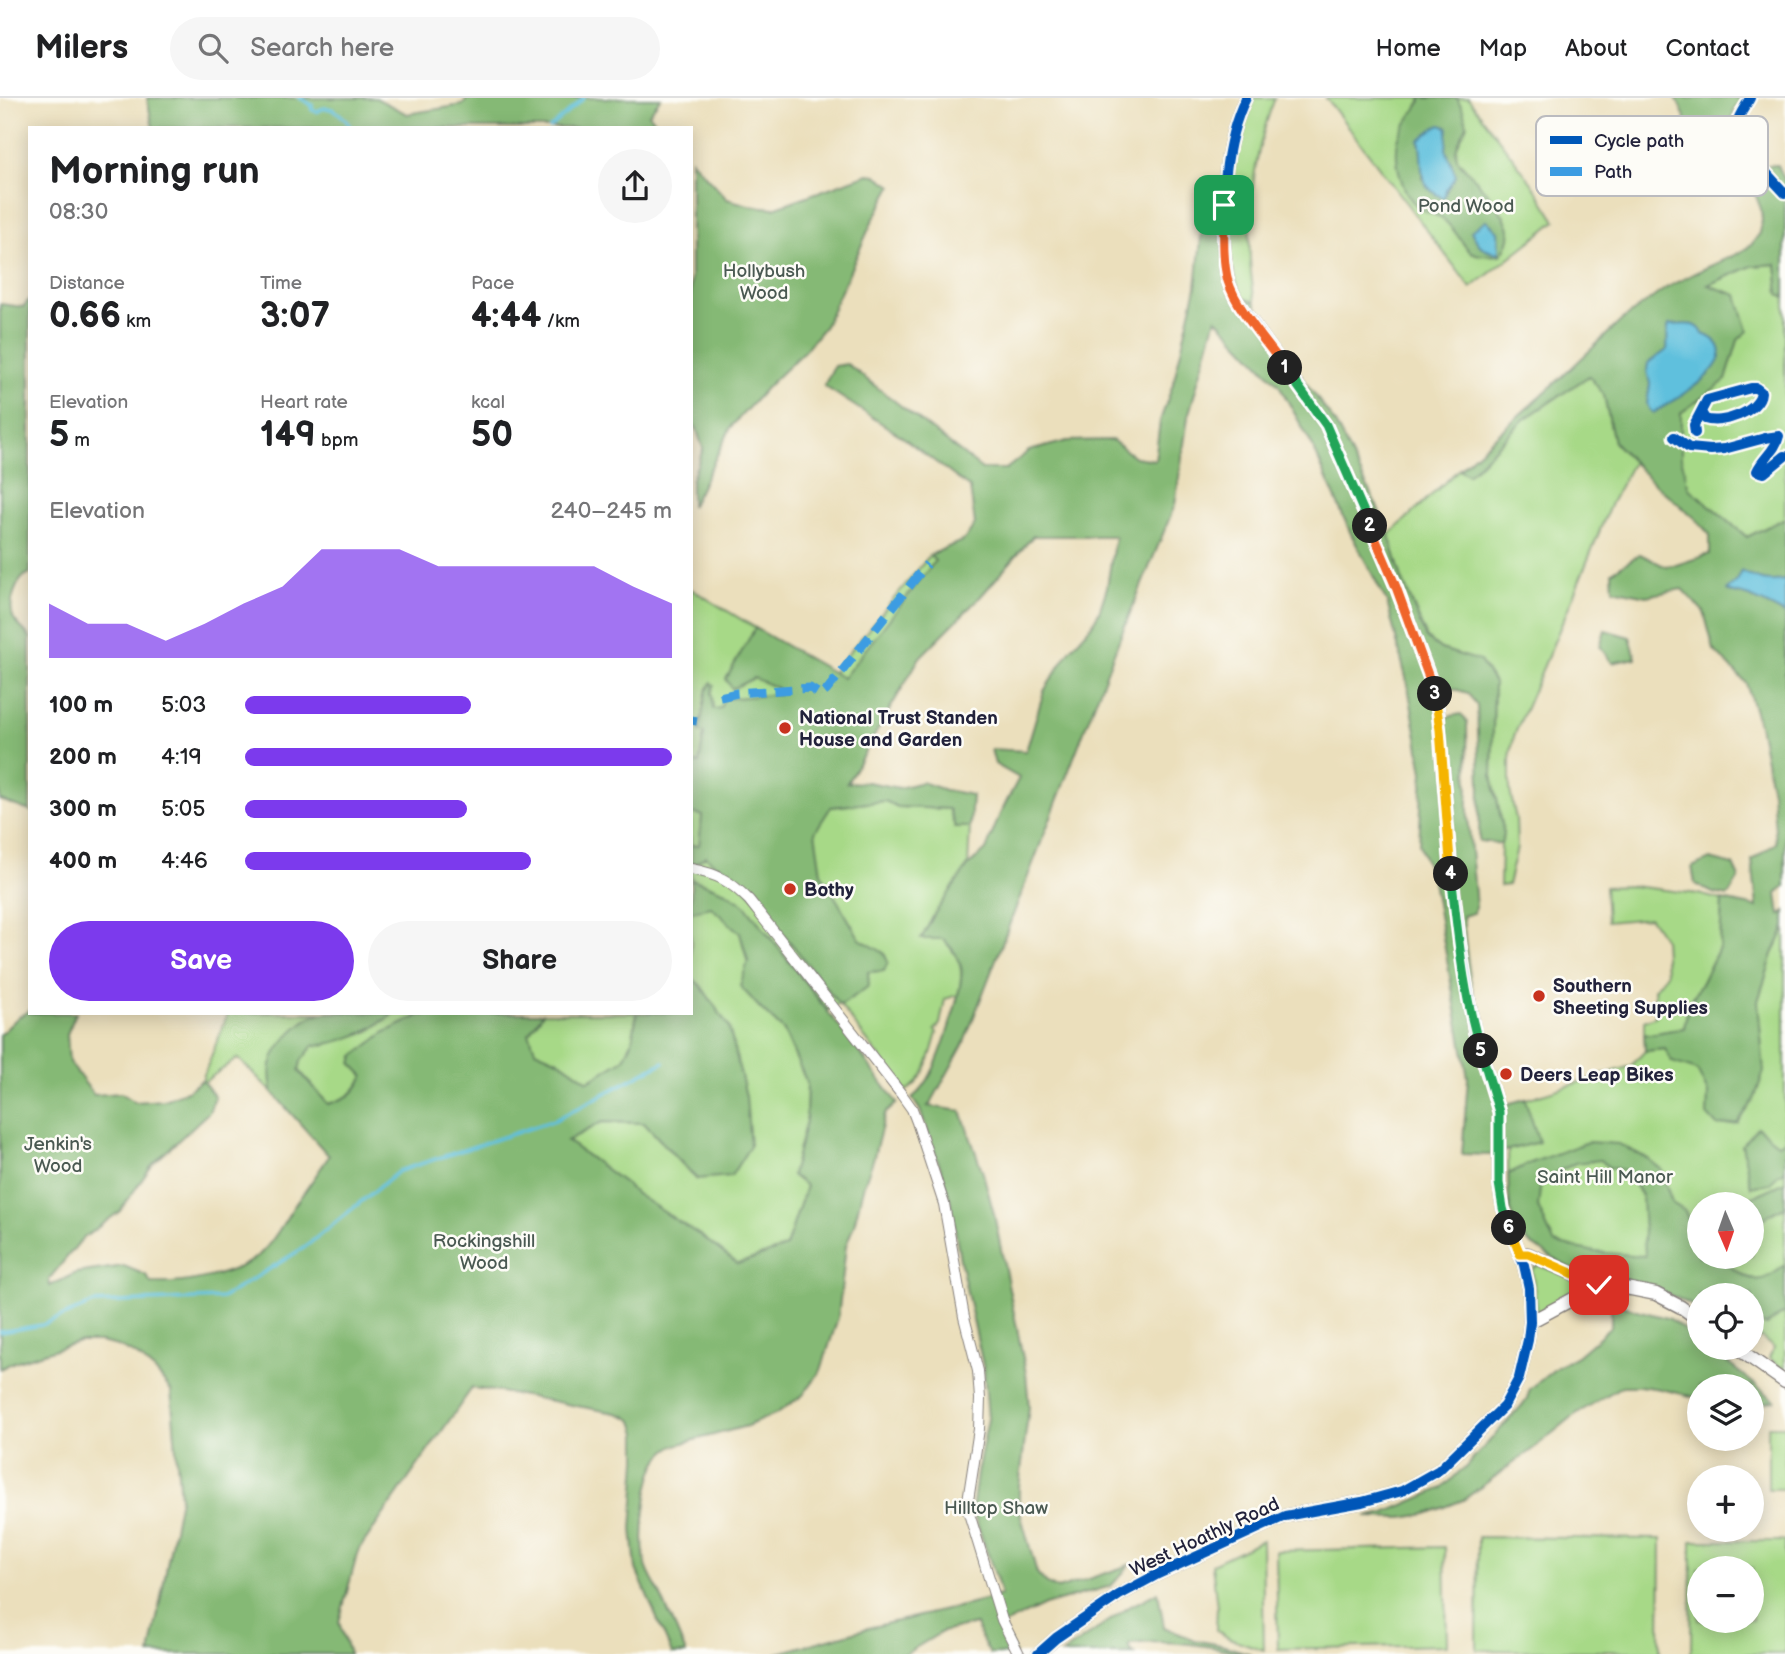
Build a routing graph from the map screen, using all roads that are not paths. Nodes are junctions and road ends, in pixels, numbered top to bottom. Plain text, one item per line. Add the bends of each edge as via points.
1 (1246, 98) edge
2 (693, 870) edge
3 (1520, 1254) junction
4 (1599, 1285) junction
5 (1687, 1311) edge
6 (1530, 1322) junction
7 (1754, 1360) edge
8 (1785, 1382) edge
9 (1019, 1654) edge
10 (1038, 1654) edge

1 - 3 street, West Hoathly Road via 1228,155 1224,230 1228,280 1237,301 1326,425 1433,686 1460,944 1474,1031 1499,1112 1503,1208
2 - 9 street via 722,877 749,900 912,1109 944,1203 978,1371 979,1429 967,1507 1002,1620
3 - 4 street
3 - 6 street, West Hoathly Road via 1529,1288
4 - 5 street via 1656,1294
4 - 6 street
6 - 10 street, West Hoathly Road via 1519,1378 1504,1406 1439,1471 1402,1491 1285,1516 1119,1595
7 - 8 street

